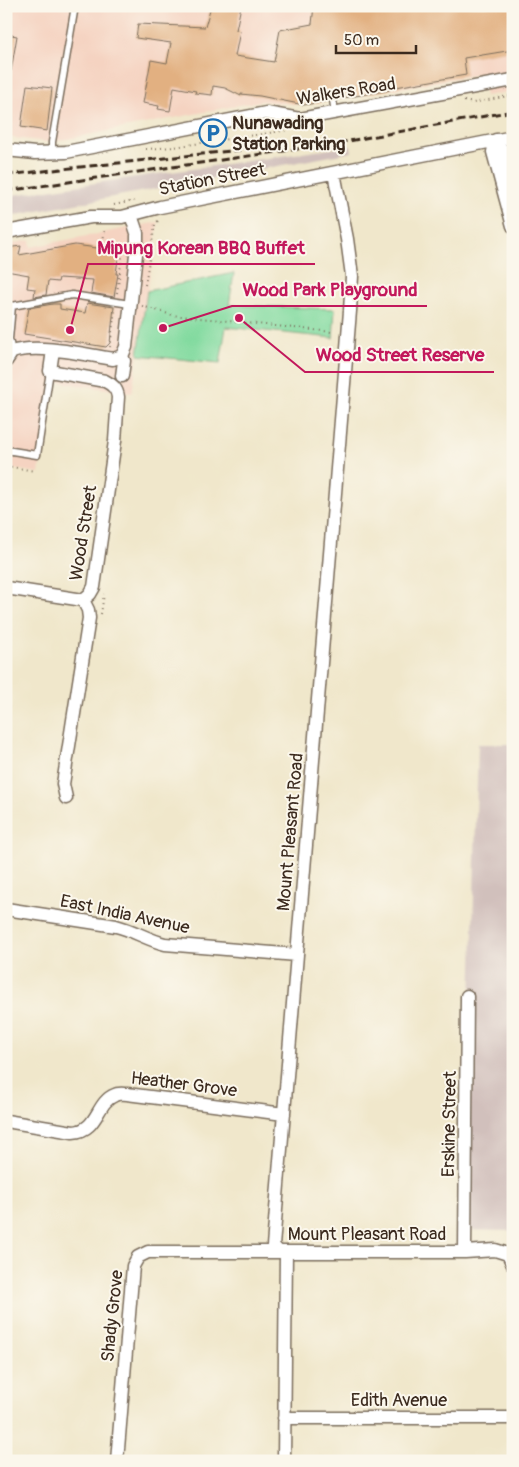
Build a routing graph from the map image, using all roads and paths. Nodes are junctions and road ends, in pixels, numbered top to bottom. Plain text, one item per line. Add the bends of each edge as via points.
1 (75, 6) edge
2 (513, 80) edge
3 (461, 89) junction
4 (513, 95) edge
5 (513, 137) edge
6 (496, 140) junction
7 (6, 150) edge
8 (52, 153) junction
9 (334, 172) junction
10 (513, 184) edge
11 (131, 215) junction
12 (162, 217) dead end
13 (513, 226) edge
14 (6, 232) edge
15 (150, 254) dead end
16 (9, 304) edge
17 (130, 304) junction
18 (332, 332) dead end
19 (53, 350) junction
20 (9, 356) edge
21 (122, 356) junction
22 (50, 372) junction
23 (122, 376) dead end
24 (6, 450) edge
25 (6, 466) edge
26 (35, 471) dead end
27 (6, 588) edge
28 (82, 600) junction
29 (66, 798) dead end
30 (6, 909) edge
31 (297, 955) junction
32 (467, 996) dead end
33 (284, 1114) junction
34 (6, 1121) edge
35 (282, 1252) junction
36 (465, 1252) junction
37 (512, 1260) edge
38 (284, 1418) junction
39 (513, 1418) edge
40 (116, 1461) edge
41 (284, 1461) edge

1 - 8 lane
2 - 3 street, Walkers Road
3 - 4 path via 463,100 470,103
3 - 8 street, Walkers Road via 334,106 300,119 266,113
5 - 6 street, Station Street
6 - 9 street, Station Street
6 - 10 street via 504,150
6 - 13 street via 493,152
7 - 8 street, Walkers Road
9 - 11 street, Station Street
9 - 31 street, Mount Pleasant Road via 352,276
11 - 14 street, Station Street via 84,218
11 - 17 street via 137,245
12 - 15 path via 155,224
16 - 17 lane via 72,295
16 - 20 lane
17 - 18 path via 172,316
17 - 21 street via 126,347
19 - 20 street via 26,348
19 - 21 street via 113,359
19 - 22 street
21 - 23 street
22 - 24 lane via 36,455
22 - 28 street, Wood Street via 105,381 117,390 118,397 115,441 94,587
25 - 26 path
27 - 28 street
28 - 29 street, Wood Street via 89,618 63,784
30 - 31 street, East India Avenue via 116,926 165,944
31 - 33 street, Mount Pleasant Road
32 - 36 street, Erskine Street
33 - 34 street, Heather Grove via 115,1094 82,1132
33 - 35 street, Mount Pleasant Road via 274,1246
35 - 36 street, Mount Pleasant Road
35 - 38 street
35 - 40 street, Shady Grove via 148,1252 138,1257 133,1266
36 - 37 street, Mount Pleasant Road via 495,1250 508,1254
38 - 39 street, Edith Avenue
38 - 41 street

